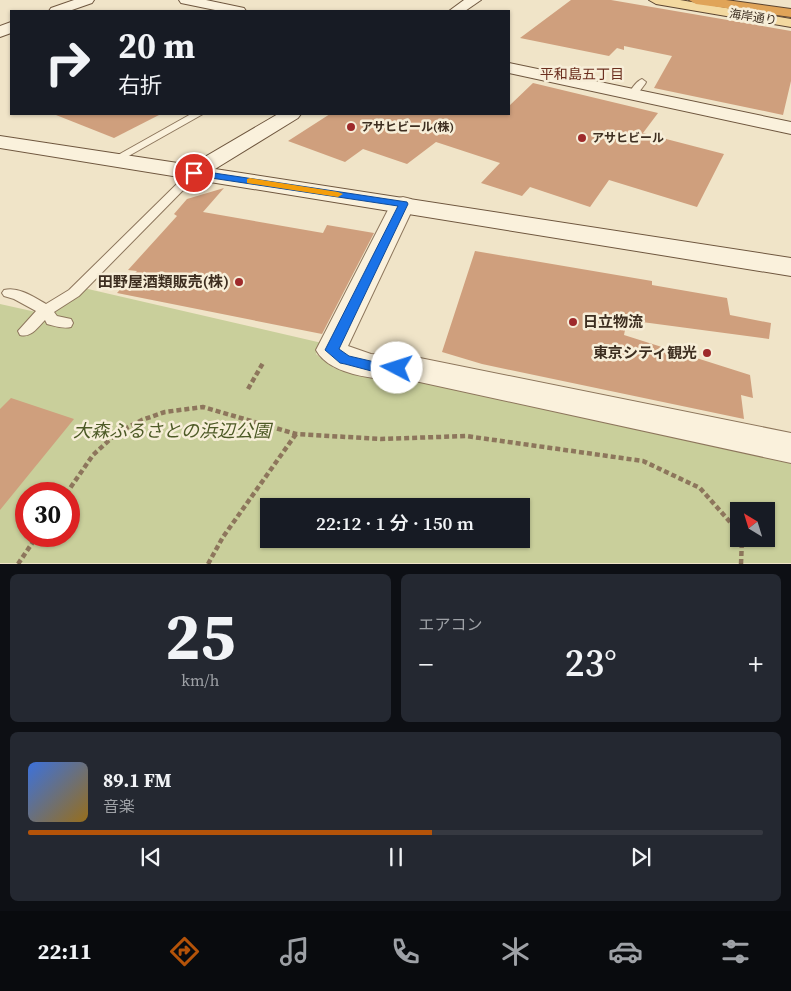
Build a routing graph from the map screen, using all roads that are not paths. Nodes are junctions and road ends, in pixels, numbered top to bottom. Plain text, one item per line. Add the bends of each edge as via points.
1 (87, 0) edge
2 (186, 0) edge
3 (474, 0) edge
4 (656, 0) edge
5 (696, 0) edge
6 (786, 0) edge
7 (791, 1) edge
8 (745, 3) edge
9 (791, 6) edge
10 (59, 10) edge
11 (234, 10) edge
12 (458, 10) edge
13 (791, 12) edge
14 (791, 23) edge
15 (510, 68) edge
16 (196, 115) edge
17 (288, 115) edge
18 (791, 128) edge
19 (0, 142) edge
20 (114, 160) junction
21 (194, 173) junction
22 (404, 204) junction
23 (791, 267) edge
24 (9, 293) dead end
25 (46, 310) junction
26 (66, 323) dead end
27 (24, 331) dead end
28 (791, 448) edge

1 - 10 street
2 - 11 street
3 - 12 street
4 - 14 main road, 海岸通り
5 - 8 highway
6 - 7 highway
8 - 9 highway
8 - 13 highway
15 - 18 street via 637,88
16 - 20 lane
17 - 21 street
19 - 20 street
20 - 21 street
21 - 22 street
21 - 25 lane via 74,293
22 - 23 street
22 - 28 street via 332,350 345,360 379,368 415,369
24 - 25 lane
25 - 26 lane via 52,320
25 - 27 lane

